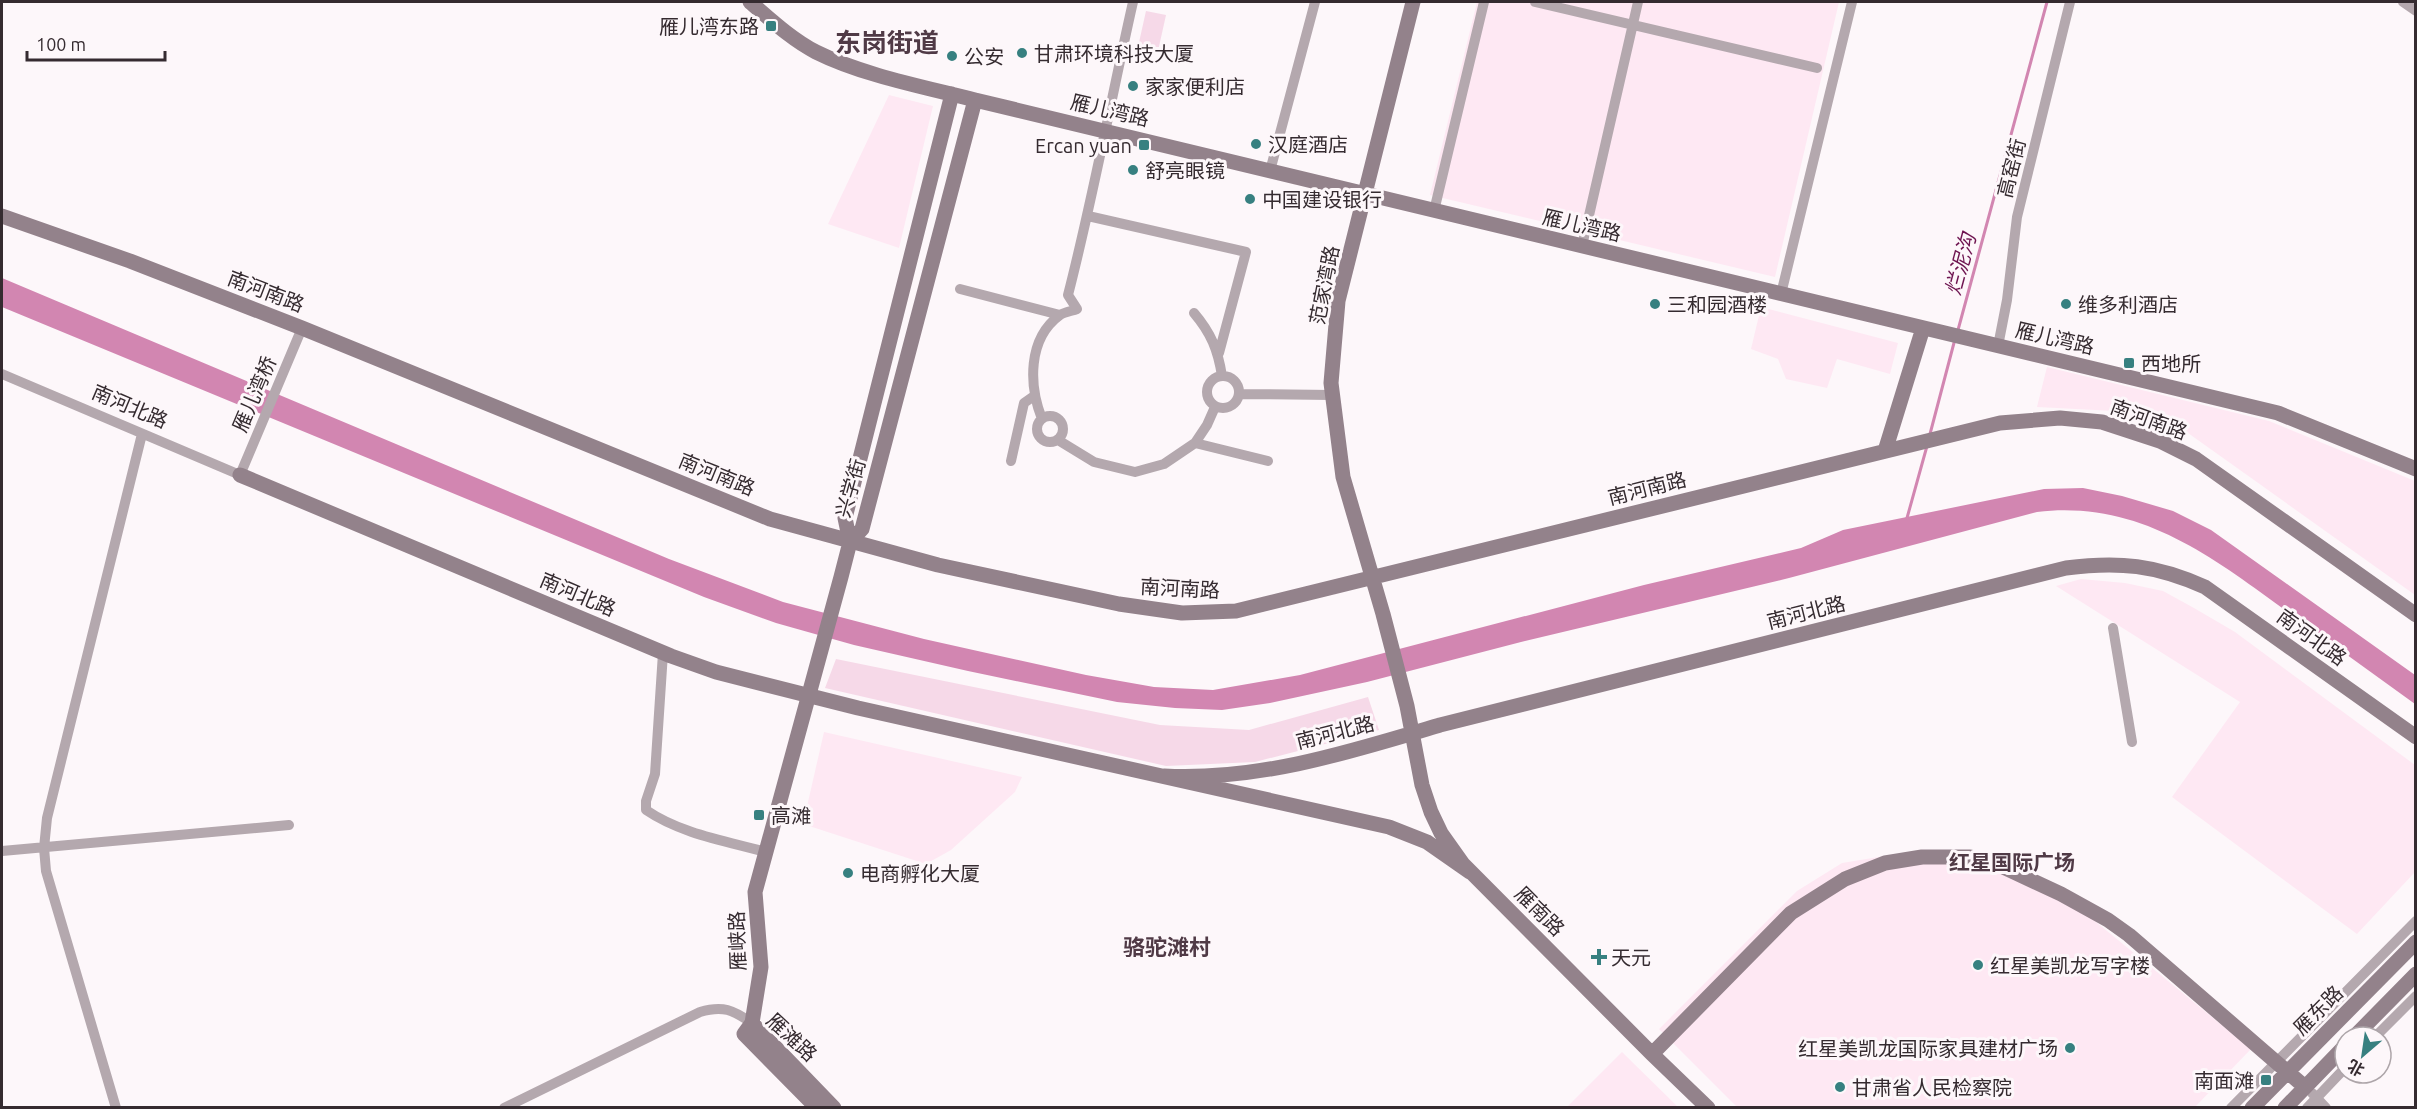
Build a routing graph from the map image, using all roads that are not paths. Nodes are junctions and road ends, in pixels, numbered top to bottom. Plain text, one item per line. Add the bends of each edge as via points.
1 (750, 2) edge
2 (1133, 2) edge
3 (1315, 2) edge
4 (1413, 2) edge
5 (1484, 2) edge
6 (1534, 2) edge
7 (1638, 2) edge
8 (1852, 2) edge
9 (2070, 2) edge
10 (2403, 2) edge
11 (1554, 4) edge
12 (2415, 10) edge
13 (1633, 25) junction
14 (1817, 68) dead end
15 (952, 94) junction
16 (975, 100) junction
17 (1104, 130) junction
18 (1270, 171) junction
19 (1365, 194) junction
20 (1434, 211) junction
21 (2, 216) edge
22 (1088, 216) junction
23 (1582, 246) junction
24 (960, 289) dead end
25 (1781, 294) junction
26 (1194, 313) dead end
27 (1060, 315) junction
28 (302, 327) junction
29 (1927, 329) junction
30 (1998, 346) junction
31 (1219, 353) junction
32 (2, 374) edge
33 (1222, 376) junction
34 (1239, 394) junction
35 (1332, 395) junction
36 (1034, 396) junction
37 (1215, 407) junction
38 (1042, 419) junction
39 (142, 434) junction
40 (1058, 440) junction
41 (1195, 443) junction
42 (1889, 450) junction
43 (1011, 461) dead end
44 (1268, 461) dead end
45 (2415, 469) edge
46 (240, 475) junction
47 (850, 542) junction
48 (1373, 578) junction
49 (1383, 614) joint
50 (2415, 615) edge
51 (2113, 628) dead end
52 (663, 653) junction
53 (810, 696) junction
54 (1412, 733) junction
55 (2415, 737) edge
56 (2132, 742) dead end
57 (1164, 776) junction
58 (289, 825) dead end
59 (44, 848) junction
60 (2, 851) edge
61 (766, 852) junction
62 (1470, 872) junction
63 (2415, 921) edge
64 (2415, 942) edge
65 (2415, 974) edge
66 (2415, 996) edge
67 (752, 1023) junction
68 (2366, 1025) edge
69 (2387, 1025) edge
70 (1652, 1054) junction
71 (2333, 1058) edge
72 (2282, 1065) junction
73 (2333, 1080) edge
74 (2305, 1087) junction
75 (2316, 1098) junction
76 (116, 1107) edge
77 (504, 1107) edge
78 (817, 1107) edge
79 (834, 1107) edge
80 (1708, 1107) edge
81 (2230, 1107) edge
82 (2252, 1107) edge
83 (2285, 1107) edge
84 (2307, 1107) edge
85 (2326, 1107) edge

1 - 15 street, 雁儿湾路 via 815,51 848,65
2 - 17 street
3 - 18 street
4 - 19 street, 范家湾路
5 - 20 street
6 - 11 street
7 - 13 street
8 - 25 street
9 - 30 street, 高窑街 via 2017,217
10 - 12 street
11 - 13 street
13 - 14 street
13 - 23 street
15 - 16 street, 雁儿湾路
15 - 47 street, 兴学街 via 845,518
16 - 17 street, 雁儿湾路
16 - 47 street, 兴学街 via 862,529
17 - 18 street, 雁儿湾路
17 - 22 street
18 - 19 street, 雁儿湾路
19 - 20 street, 雁儿湾路
19 - 35 street, 范家湾路 via 1338,301
20 - 23 street, 雁儿湾路
21 - 28 street, 南河南路
22 - 27 street via 1068,295 1077,309
22 - 31 street via 1246,252
23 - 25 street, 雁儿湾路
24 - 27 street
25 - 29 street, 雁儿湾路
26 - 31 street via 1209,331
27 - 36 street via 1044,333 1035,354 1031,378
28 - 46 street, 雁儿湾桥
28 - 47 street, 南河南路 via 770,519
29 - 30 street, 雁儿湾路
29 - 42 street
30 - 45 street, 雁儿湾路 via 2278,413
31 - 33 street
32 - 39 street, 南河北路
33 - 34 street via 1235,381
33 - 37 street via 1210,382 1207,391 1208,400
34 - 35 street
34 - 37 street via 1233,406
35 - 48 street, 范家湾路 via 1343,477
36 - 38 street
36 - 43 street via 1024,403
37 - 41 street
38 - 40 street via 1050,416 1060,422 1063,434
38 - 40 street via 1037,430 1039,437 1050,443
39 - 46 street, 南河北路
39 - 59 street via 47,818
40 - 41 street via 1094,462 1135,472 1164,464
41 - 44 street
42 - 48 street, 南河南路
42 - 50 street, 南河南路 via 2000,423 2060,418 2102,422 2152,438 2196,459
46 - 52 street, 南河北路
47 - 48 street, 南河南路 via 1119,604 1182,613 1236,612
47 - 53 street, 雁峡路
48 - 49 street, 范家湾路
49 - 54 street, 雁南路
51 - 56 street
52 - 53 street, 南河北路 via 716,672
52 - 61 street via 655,774 646,810 693,833
53 - 57 street, 南河北路
53 - 61 street, 雁峡路
54 - 55 street, 南河北路 via 2066,568 2116,564 2168,572 2205,587
54 - 57 street, 南河北路 via 1264,771 1196,778
54 - 62 street, 雁南路 via 1431,812
57 - 62 street, 南河北路 via 1389,827 1427,843
58 - 59 street
59 - 60 street
59 - 76 street via 46,871
61 - 67 street, 雁峡路 via 755,892 761,967
62 - 70 street, 雁南路
63 - 72 street
64 - 72 street, 雁东路
65 - 68 street
66 - 69 street
67 - 77 street via 735,1012 714,1008 700,1012
67 - 78 street, 雁滩路 via 744,1034
67 - 79 street, 雁滩路
70 - 72 street via 1791,913 1845,879 1885,863 1922,857 1970,857 2001,866 2108,920
70 - 80 street, 雁南路
71 - 74 street
72 - 74 street
72 - 81 street
72 - 82 street, 雁东路
73 - 75 street
74 - 75 street
74 - 83 street
75 - 84 street
75 - 85 street

